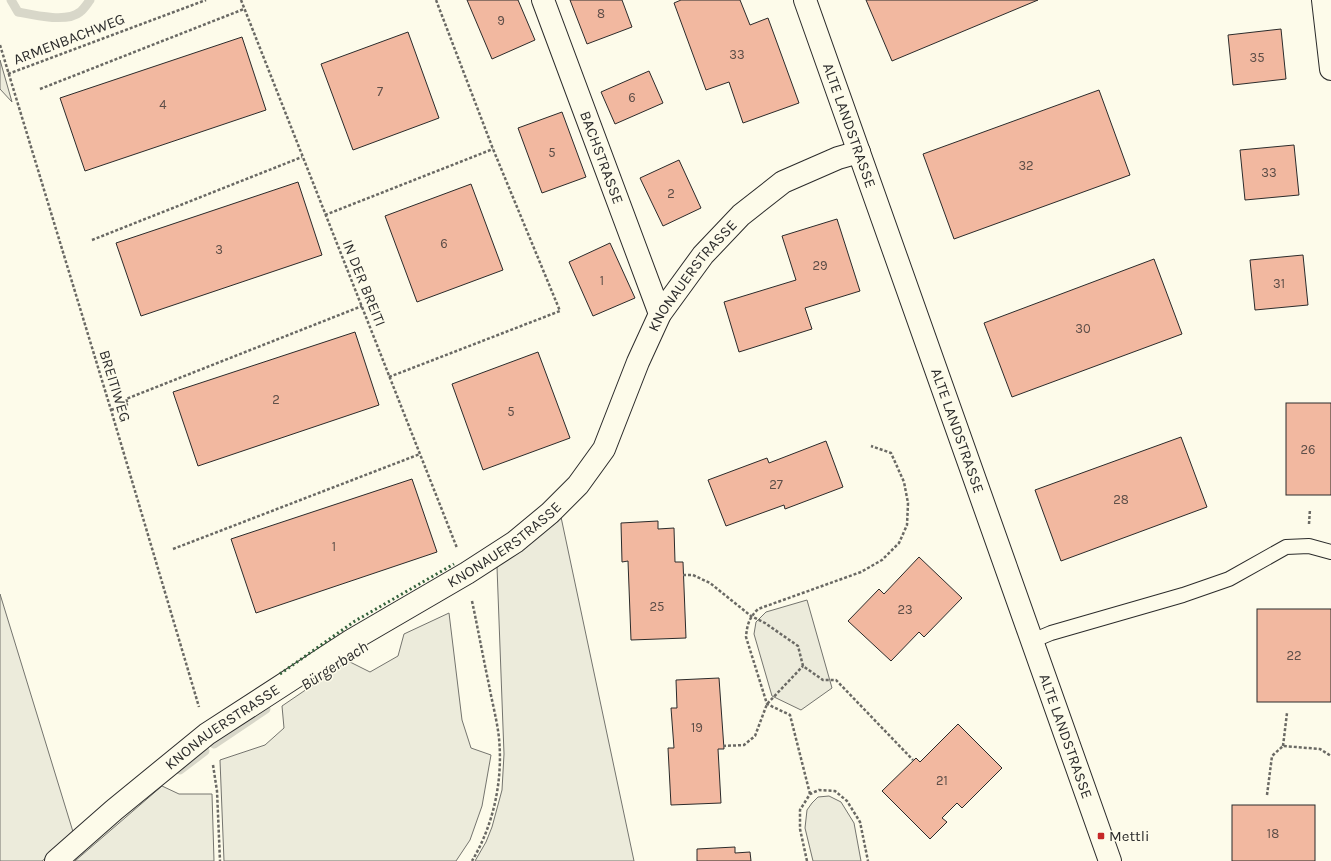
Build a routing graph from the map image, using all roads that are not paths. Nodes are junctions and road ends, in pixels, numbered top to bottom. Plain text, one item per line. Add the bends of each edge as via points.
1 (543, 0) edge
2 (805, 0) edge
3 (1323, 0) edge
4 (1331, 70) edge
5 (859, 152) junction
6 (660, 314) junction
7 (1331, 552) edge
8 (1032, 640) junction
9 (56, 861) edge
10 (1110, 861) edge

1 - 6 street, BACHSTRASSE
2 - 5 street, ALTE LANDSTRASSE
3 - 4 street
5 - 6 street, KNONAUERSTRASSE via 838,158 783,182 741,215 702,255
5 - 8 street, ALTE LANDSTRASSE
6 - 9 street, KNONAUERSTRASSE via 604,449 578,485 550,513 515,542 467,573 352,640 207,734
7 - 8 lane via 1309,546 1286,547 1229,579
8 - 10 street, ALTE LANDSTRASSE

